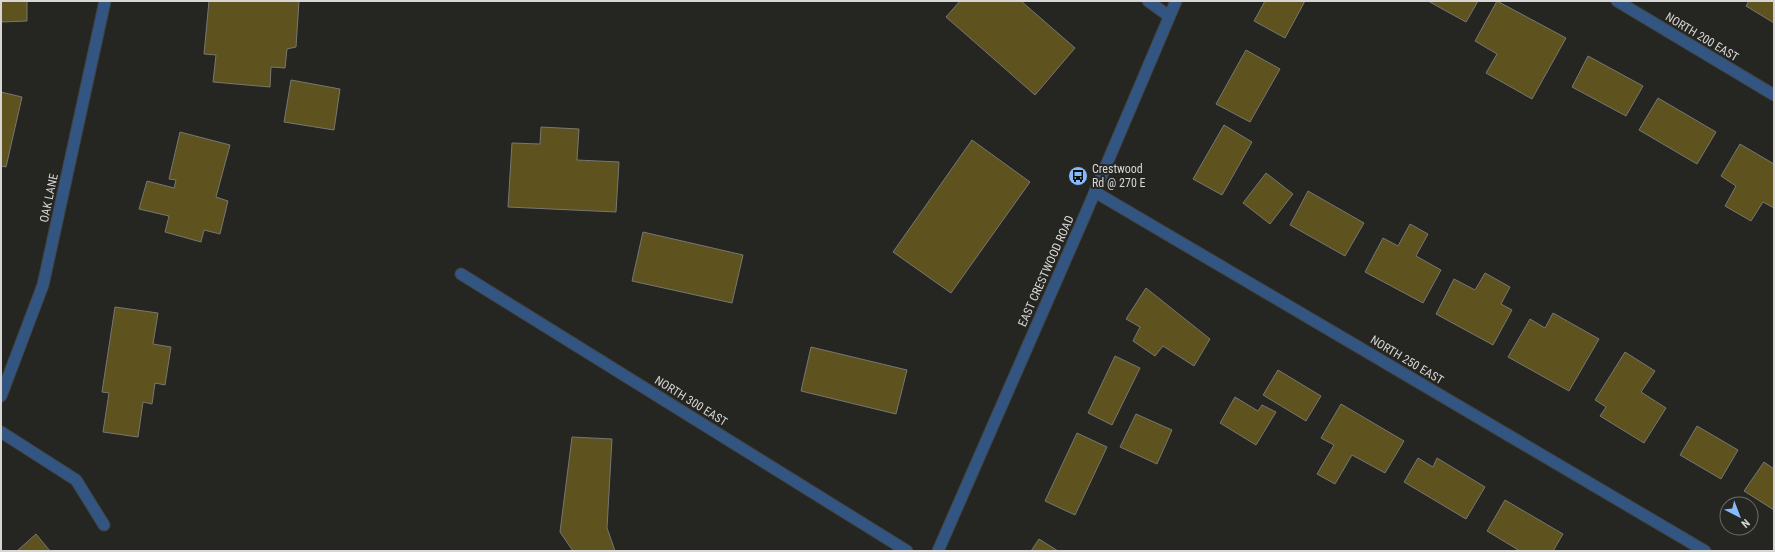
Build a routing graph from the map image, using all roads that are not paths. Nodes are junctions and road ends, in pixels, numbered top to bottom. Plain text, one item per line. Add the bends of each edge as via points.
1 (105, 1) edge
2 (1148, 1) edge
3 (1176, 1) edge
4 (1617, 1) edge
5 (1169, 16) junction
6 (1774, 95) edge
7 (1095, 192) junction
8 (461, 274) dead end
9 (1, 396) edge
10 (1, 432) edge
11 (104, 525) dead end
12 (907, 551) edge
13 (938, 551) edge
14 (1705, 551) edge

1 - 9 street, OAK LANE via 43,285
2 - 5 street
3 - 5 street, EAST CRESTWOOD ROAD
4 - 6 street, NORTH 200 EAST
5 - 7 street, EAST CRESTWOOD ROAD
7 - 13 street, EAST CRESTWOOD ROAD
7 - 14 street, NORTH 250 EAST
8 - 12 street, NORTH 300 EAST
10 - 11 street via 76,480

